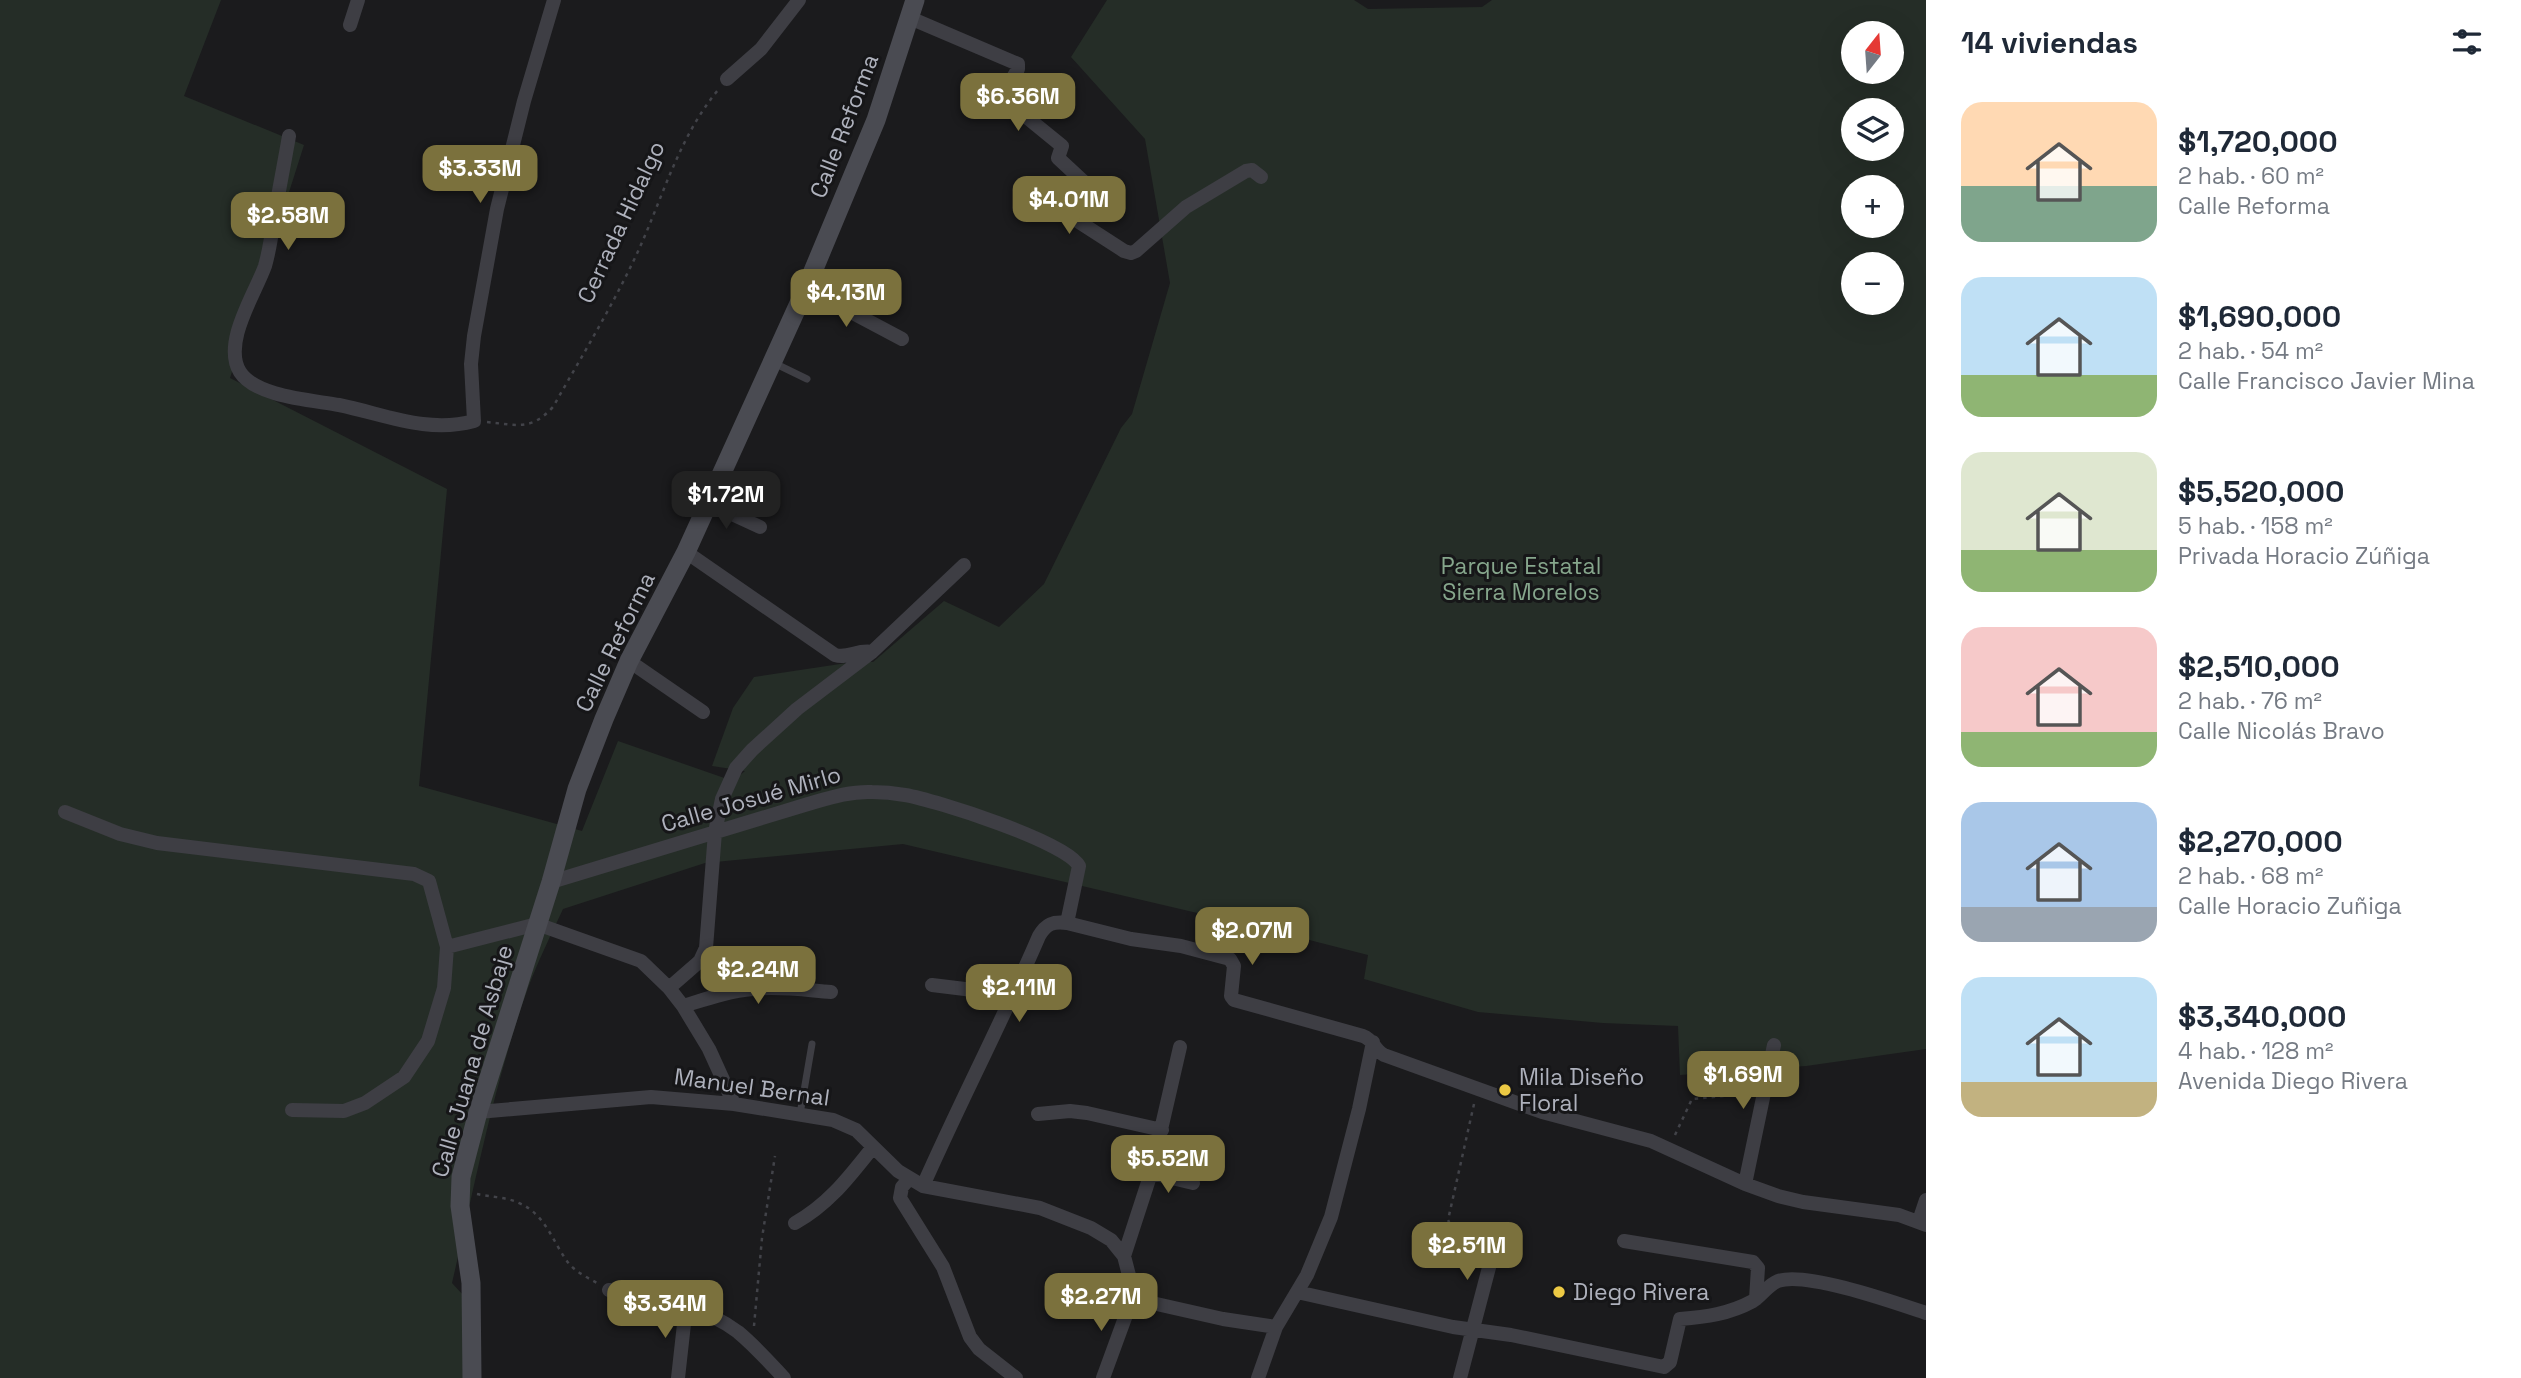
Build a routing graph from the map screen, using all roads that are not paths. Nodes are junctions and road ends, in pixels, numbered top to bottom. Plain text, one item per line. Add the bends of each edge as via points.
1 (358, 0) edge
2 (554, 0) edge
3 (799, 0) edge
4 (913, 9) edge
5 (351, 25) dead end
6 (727, 79) road end
7 (289, 136) dead end
8 (1261, 177) dead end
9 (806, 288) junction
10 (902, 339) dead end
11 (773, 362) junction
12 (807, 379) dead end
13 (708, 503) junction
14 (760, 527) dead end
15 (686, 552) junction
16 (964, 565) dead end
17 (872, 652) junction
18 (629, 661) junction
19 (703, 712) dead end
20 (65, 812) dead end
21 (715, 832) junction
22 (551, 883) junction
23 (1067, 923) junction
24 (537, 924) junction
25 (447, 947) junction
26 (932, 985) dead end
27 (669, 988) junction
28 (831, 992) dead end
29 (1014, 995) junction
30 (683, 1006) junction
31 (1373, 1041) junction
32 (813, 1044) dead end
33 (1774, 1045) dead end
34 (1180, 1047) dead end
35 (734, 1104) junction
36 (292, 1110) dead end
37 (478, 1112) junction
38 (800, 1114) junction
39 (1038, 1114) dead end
40 (1162, 1130) junction
41 (873, 1147) junction
42 (1151, 1173) junction
43 (909, 1179) junction
44 (1193, 1183) dead end
45 (1745, 1184) junction
46 (923, 1186) junction
47 (1926, 1200) edge
48 (795, 1223) dead end
49 (1922, 1223) edge
50 (1497, 1237) road end
51 (1623, 1241) dead end
52 (1124, 1256) junction
53 (609, 1290) road end
54 (1297, 1292) junction
55 (1130, 1298) junction
56 (1756, 1299) junction
57 (686, 1306) junction
58 (1926, 1312) edge
59 (1276, 1327) junction
60 (1473, 1330) junction
61 (778, 1375) edge
62 (472, 1378) edge
63 (678, 1378) edge
64 (1016, 1378) edge
65 (1103, 1378) edge
66 (1258, 1378) edge
67 (1460, 1378) edge

1 - 5 street
2 - 7 street via 497,209 474,336 474,421 442,426 388,418 280,394 240,372 238,331 271,246
3 - 6 street via 761,49
4 - 8 street via 1018,64 1002,97 1062,146 1058,158 1086,184 1070,214 1124,251 1131,253 1185,207 1246,171
4 - 9 street, Calle Reforma via 876,120
9 - 10 street
9 - 11 street, Calle Reforma
11 - 12 lane
11 - 13 street, Calle Reforma
13 - 14 street
13 - 15 street, Calle Reforma
15 - 17 street via 835,655
15 - 18 street, Calle Reforma
16 - 17 street
17 - 21 street via 797,709 736,768 727,784
18 - 19 street
18 - 22 street, Calle Reforma via 577,789
20 - 25 street via 157,843 422,876 433,889
21 - 22 street, Calle Josué Mirlo
21 - 23 street, Calle Josué Mirlo via 843,795 870,791 928,800 1069,854 1079,866
21 - 27 street via 704,955
22 - 24 street, Calle Reforma
23 - 29 street via 1044,927
23 - 31 street via 1230,959 1234,1000
24 - 25 street
24 - 27 street via 641,961
24 - 37 street, Calle Juana de Asbaje
25 - 36 street via 444,988 428,1041 404,1077 344,1111
26 - 29 street
27 - 30 street
28 - 30 street via 753,989
29 - 46 street
30 - 35 street
31 - 45 street via 1384,1055 1542,1112 1670,1148
31 - 54 street via 1331,1217
32 - 38 lane
33 - 45 street
34 - 40 street
35 - 37 street, Manuel Bernal via 651,1097
35 - 38 street, Manuel Bernal
37 - 62 street, Calle Juana de Asbaje via 459,1191 471,1283
38 - 41 street, Manuel Bernal via 845,1124
39 - 40 street via 1087,1113
40 - 42 street
41 - 43 street, Manuel Bernal
41 - 48 street via 836,1194
42 - 44 street
42 - 52 street
43 - 46 street, Manuel Bernal
43 - 64 street via 900,1198 943,1267 970,1337
45 - 49 street via 1803,1202
46 - 52 street, Manuel Bernal via 1040,1208 1091,1228 1111,1240
47 - 49 street
50 - 60 street
51 - 56 street via 1753,1262 1758,1268
52 - 55 street
53 - 57 street
54 - 59 street
54 - 60 street
55 - 59 street
55 - 65 street
56 - 58 street via 1775,1282 1794,1279
56 - 60 street via 1712,1317 1680,1319 1670,1362 1664,1367
57 - 61 street via 735,1330
57 - 63 street
59 - 66 street
60 - 67 street

